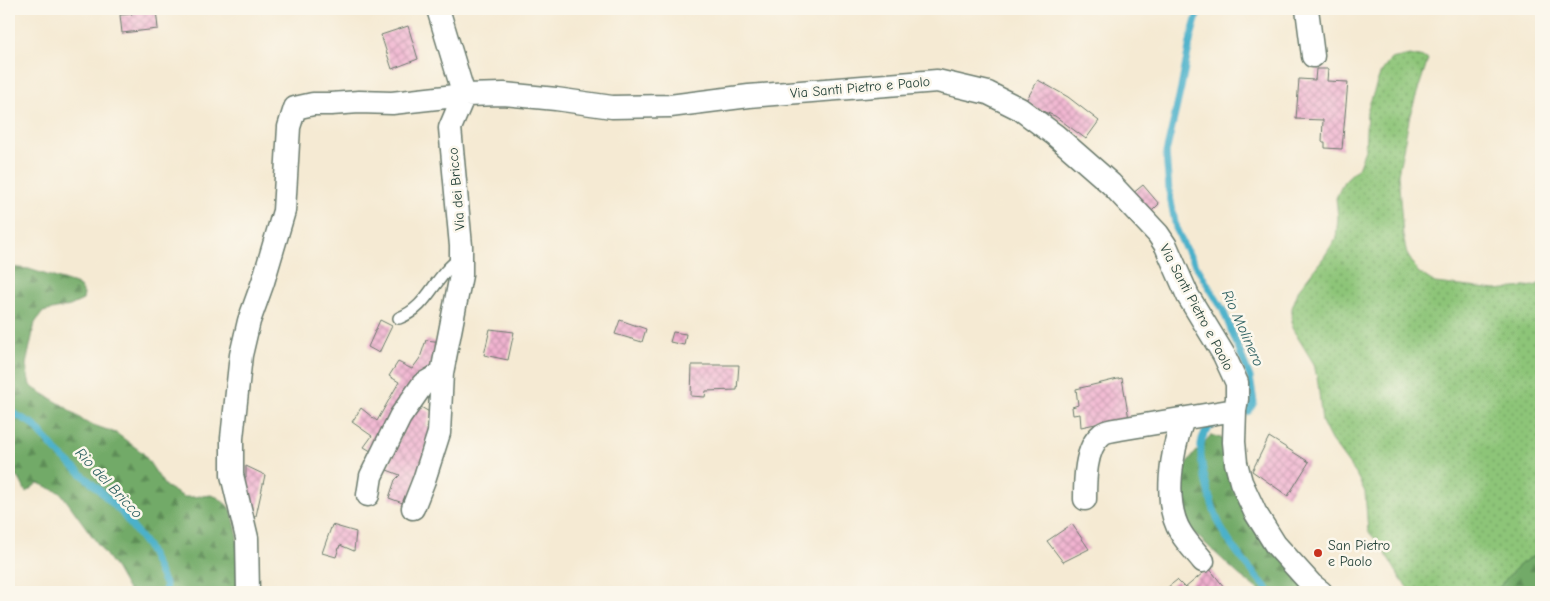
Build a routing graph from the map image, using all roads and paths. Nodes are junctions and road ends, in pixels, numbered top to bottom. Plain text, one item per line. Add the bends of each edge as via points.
1 (438, 9) edge
2 (1307, 9) edge
3 (1313, 56) dead end
4 (464, 95) junction
5 (461, 256) junction
6 (399, 318) dead end
7 (442, 373) junction
8 (1235, 418) junction
9 (1184, 419) junction
10 (368, 495) dead end
11 (1085, 499) dead end
12 (413, 508) dead end
13 (1203, 561) dead end
14 (248, 592) edge
15 (1321, 592) edge

1 - 4 street
2 - 3 street
4 - 5 street, Via dei Bricco via 450,128
4 - 8 street, Via Santi Pietro e Paolo via 504,94 612,107 670,106 749,96 937,81 988,93 1020,109 1055,135 1111,184 1158,234 1188,296 1237,383
4 - 14 street, Via Santi Pietro e Paolo via 392,103 313,104 295,108 289,127 284,211 249,321 232,438 232,475 247,538
5 - 6 lane via 418,306
5 - 7 street, Via dei Bricco via 461,275
7 - 10 street via 423,384 400,417 371,476
7 - 12 street, Via dei Bricco via 438,433
8 - 9 street
8 - 15 street, Via Santi Pietro e Paolo via 1234,442 1241,482 1275,544
9 - 11 street via 1102,434 1094,443 1090,456
9 - 13 street via 1175,445 1170,476 1171,506 1179,532

